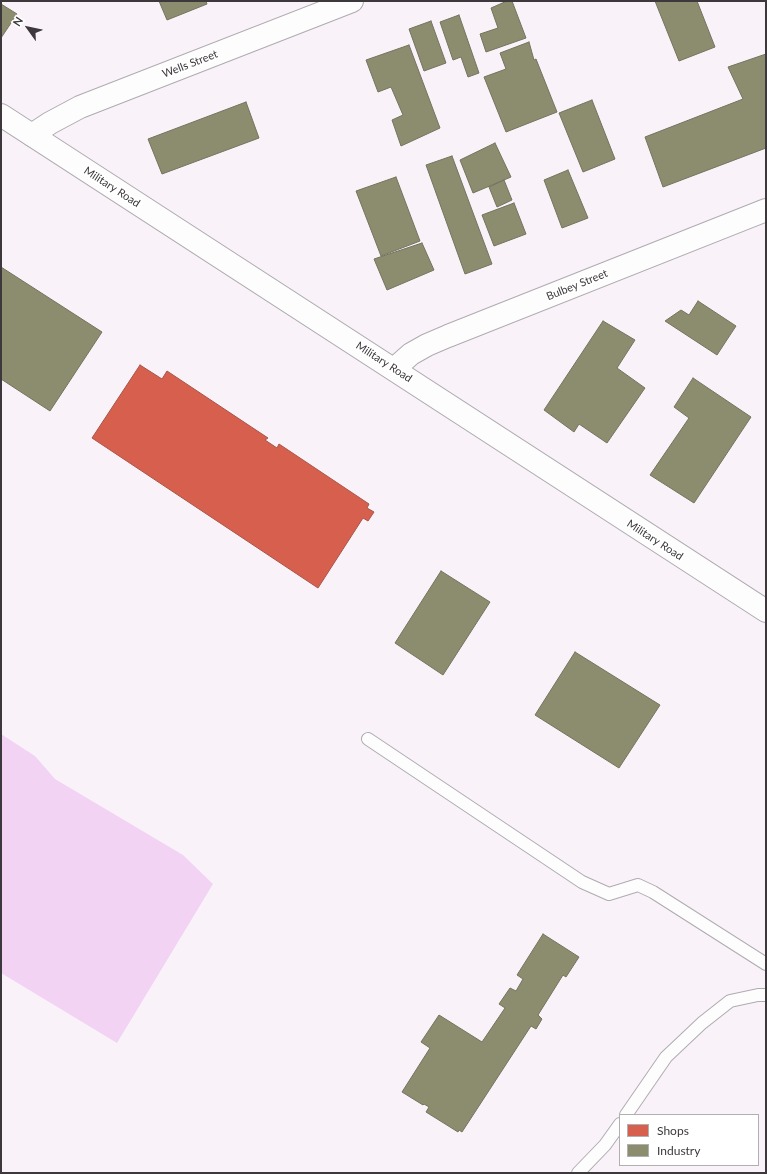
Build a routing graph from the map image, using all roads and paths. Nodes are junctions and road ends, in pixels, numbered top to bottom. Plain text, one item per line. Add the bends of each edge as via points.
1 (352, 1) edge
2 (1, 115) edge
3 (32, 135) junction
4 (766, 210) edge
5 (394, 369) junction
6 (766, 611) edge
7 (368, 739) dead end
8 (766, 964) edge
9 (766, 995) edge
10 (627, 1114) edge
11 (619, 1126) edge
12 (578, 1173) edge

1 - 3 main road, Wells Street via 80,107 50,122
2 - 3 main road, Military Road
3 - 5 main road, Military Road
4 - 5 main road, Bulbey Street via 448,336 411,354
5 - 6 main road, Military Road
7 - 8 lane via 582,882 609,894 638,885
9 - 10 lane via 730,1001 702,1023 666,1057
11 - 12 lane via 606,1145

